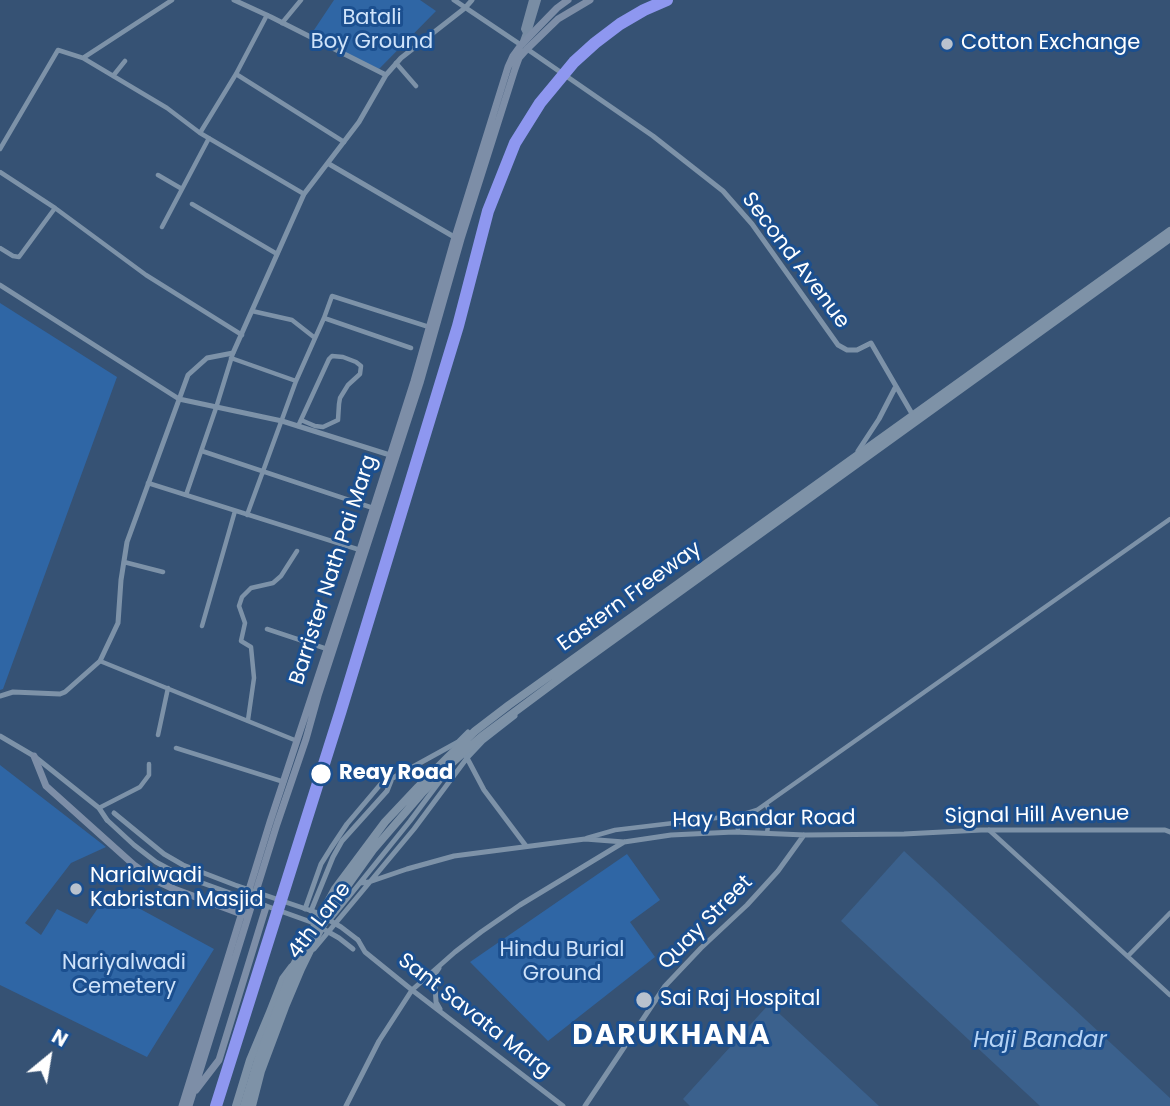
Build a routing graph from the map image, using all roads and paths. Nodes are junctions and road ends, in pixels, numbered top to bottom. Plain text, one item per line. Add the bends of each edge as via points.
1 (172, 0) edge
2 (234, 0) edge
3 (302, 0) edge
4 (454, 0) edge
5 (472, 0) edge
6 (532, 0) edge
7 (538, 0) edge
8 (568, 0) edge
9 (590, 0) edge
10 (466, 8) junction
11 (267, 15) junction
12 (282, 23) junction
13 (526, 33) junction
14 (524, 47) junction
15 (83, 58) junction
16 (125, 61) dead end
17 (396, 63) junction
18 (236, 74) junction
19 (386, 75) junction
20 (113, 76) junction
21 (416, 86) dead end
22 (200, 133) junction
23 (209, 138) junction
24 (344, 142) junction
25 (0, 149) edge
26 (329, 164) junction
27 (0, 172) edge
28 (158, 175) dead end
29 (182, 189) junction
30 (304, 194) junction
31 (192, 204) dead end
32 (55, 208) junction
33 (162, 227) dead end
34 (1170, 229) edge
35 (458, 239) junction
36 (1170, 239) edge
37 (0, 248) edge
38 (277, 254) junction
39 (0, 285) edge
40 (252, 311) junction
41 (324, 318) junction
42 (433, 328) junction
43 (242, 335) junction
44 (315, 338) junction
45 (411, 348) dead end
46 (232, 355) junction
47 (296, 381) junction
48 (896, 387) junction
49 (178, 400) junction
50 (216, 408) junction
51 (911, 412) junction
52 (282, 421) junction
53 (299, 423) junction
54 (202, 451) junction
55 (858, 452) junction
56 (393, 456) junction
57 (865, 462) junction
58 (263, 471) junction
59 (148, 484) junction
60 (186, 495) junction
61 (373, 508) junction
62 (234, 511) junction
63 (247, 515) junction
64 (1170, 519) edge
65 (368, 536) junction
66 (360, 550) junction
67 (297, 551) dead end
68 (124, 562) junction
69 (163, 572) dead end
70 (202, 626) dead end
71 (267, 629) dead end
72 (327, 649) junction
73 (100, 661) junction
74 (168, 688) junction
75 (0, 696) edge
76 (248, 720) junction
77 (158, 735) dead end
78 (0, 736) edge
79 (297, 741) junction
80 (458, 742) junction
81 (176, 748) dead end
82 (34, 756) junction
83 (467, 758) junction
84 (149, 764) dead end
85 (284, 782) junction
86 (766, 804) junction
87 (99, 808) junction
88 (737, 815) junction
89 (989, 830) junction
90 (1170, 831) edge
91 (738, 832) junction
92 (767, 833) junction
93 (904, 834) joint
94 (805, 835) junction
95 (585, 839) junction
96 (624, 842) junction
97 (526, 846) junction
98 (360, 883) junction
99 (369, 883) junction
100 (266, 907) junction
101 (308, 910) junction
102 (1170, 913) edge
103 (246, 915) junction
104 (365, 952) junction
105 (1128, 956) junction
106 (440, 965) junction
107 (412, 990) junction
108 (1170, 995) edge
109 (441, 1012) junction
110 (196, 1074) junction
111 (192, 1094) junction
112 (182, 1106) edge
113 (189, 1106) edge
114 (240, 1106) edge
115 (250, 1106) edge
116 (346, 1106) edge
117 (564, 1106) edge
118 (585, 1106) edge

1 - 15 street
2 - 11 street
3 - 12 street
4 - 10 street
5 - 10 street
6 - 13 main road
7 - 13 main road
8 - 14 main road
9 - 14 main road
10 - 14 street
10 - 17 street
11 - 12 street
11 - 18 street
12 - 19 street
13 - 14 main road
14 - 35 main road, Barrister Nath Pai Marg via 513,55 508,67
14 - 48 street, Second Avenue via 653,136 723,191 838,345 856,350 871,343
15 - 20 street
15 - 25 street via 58,50
16 - 20 street
17 - 19 street
17 - 21 street
18 - 22 street
18 - 24 street
19 - 24 street
20 - 22 street
22 - 23 street
23 - 29 street
23 - 30 street
24 - 26 street
26 - 30 street
26 - 35 street
27 - 32 street
28 - 29 street
29 - 33 street
30 - 38 street
31 - 38 street
32 - 37 street via 19,257
32 - 43 street via 146,275
34 - 51 street
34 - 114 highway, Eastern Freeway, bridge via 475,731 418,787 335,889 294,965
35 - 42 main road, Barrister Nath Pai Marg
36 - 57 street
36 - 115 highway, Eastern Freeway, bridge via 567,673 453,762 373,850 343,891 301,969
38 - 40 street
39 - 49 street
40 - 43 street
40 - 44 street via 292,320
41 - 42 street via 332,296
41 - 44 street
41 - 45 street
42 - 56 main road, Barrister Nath Pai Marg
43 - 46 street
44 - 47 street
46 - 47 street
46 - 49 street via 207,358 188,375
46 - 50 street
47 - 52 street
48 - 51 street, Second Avenue
48 - 55 street
49 - 50 street
49 - 59 street
50 - 52 street
50 - 54 street
51 - 55 street
52 - 53 street
52 - 58 street
53 - 53 street via 332,356 356,362 360,374 340,398 338,420 323,427
53 - 56 street
54 - 58 street
54 - 60 street
55 - 57 street
55 - 80 street
56 - 61 main road, Barrister Nath Pai Marg
56 - 65 main road, Barrister Nath Pai Marg
57 - 83 street via 566,678
58 - 61 street
58 - 63 street
59 - 60 street
59 - 68 street
60 - 62 street
61 - 65 main road, Barrister Nath Pai Marg
62 - 63 street
62 - 70 street
63 - 66 street
64 - 86 street, 4th Lane
65 - 66 main road, Barrister Nath Pai Marg
65 - 103 main road, Barrister Nath Pai Marg
66 - 72 main road, Barrister Nath Pai Marg
67 - 76 street via 281,576 251,588 239,606 245,623 242,641 251,647 254,678
68 - 69 street
68 - 73 street via 118,623
71 - 72 street
72 - 79 main road, Barrister Nath Pai Marg
73 - 74 street
73 - 75 street via 60,694 13,692
74 - 76 street
74 - 77 street
76 - 79 street
78 - 82 street, Sant Savata Marg
79 - 85 main road, Barrister Nath Pai Marg
80 - 83 street
80 - 98 street via 443,776
80 - 101 street via 379,787 321,864
81 - 85 street
82 - 87 street, Sant Savata Marg
82 - 103 main road via 46,786 134,865 156,881
83 - 97 street via 484,790
83 - 99 street
84 - 87 street via 149,775 141,787
85 - 103 main road, Barrister Nath Pai Marg
86 - 88 street, 4th Lane
86 - 92 street via 770,812
87 - 100 street, Sant Savata Marg, bridge via 156,862
87 - 101 street, Sant Savata Marg, bridge via 114,813 183,865
88 - 91 street
88 - 95 street, 4th Lane via 615,830
89 - 90 street, Signal Hill Avenue
89 - 93 street, Signal Hill Avenue
89 - 105 street
91 - 92 street, Hay Bandar Road
91 - 96 street, Hay Bandar Road
92 - 94 street, Hay Bandar Road
93 - 94 street, Hay Bandar Road
94 - 118 street, Quay Street via 747,905 665,986
95 - 96 street, 4th Lane
95 - 97 street, 4th Lane
96 - 106 street via 520,905
97 - 99 street, 4th Lane via 454,856
98 - 99 street
98 - 114 street via 306,948 278,999
99 - 115 street, 4th Lane via 313,951 285,1000 258,1070
100 - 104 street, Sant Savata Marg, bridge via 311,922
100 - 111 main road via 219,1060
101 - 104 street, Sant Savata Marg, bridge via 341,926
102 - 105 street
103 - 110 main road, Barrister Nath Pai Marg
104 - 107 street, Sant Savata Marg
105 - 108 street
106 - 107 street
106 - 109 street via 435,985
107 - 109 street, Sant Savata Marg
107 - 116 street
109 - 117 street, Sant Savata Marg
110 - 111 main road, Barrister Nath Pai Marg
110 - 112 main road, Barrister Nath Pai Marg
111 - 113 main road, Barrister Nath Pai Marg

